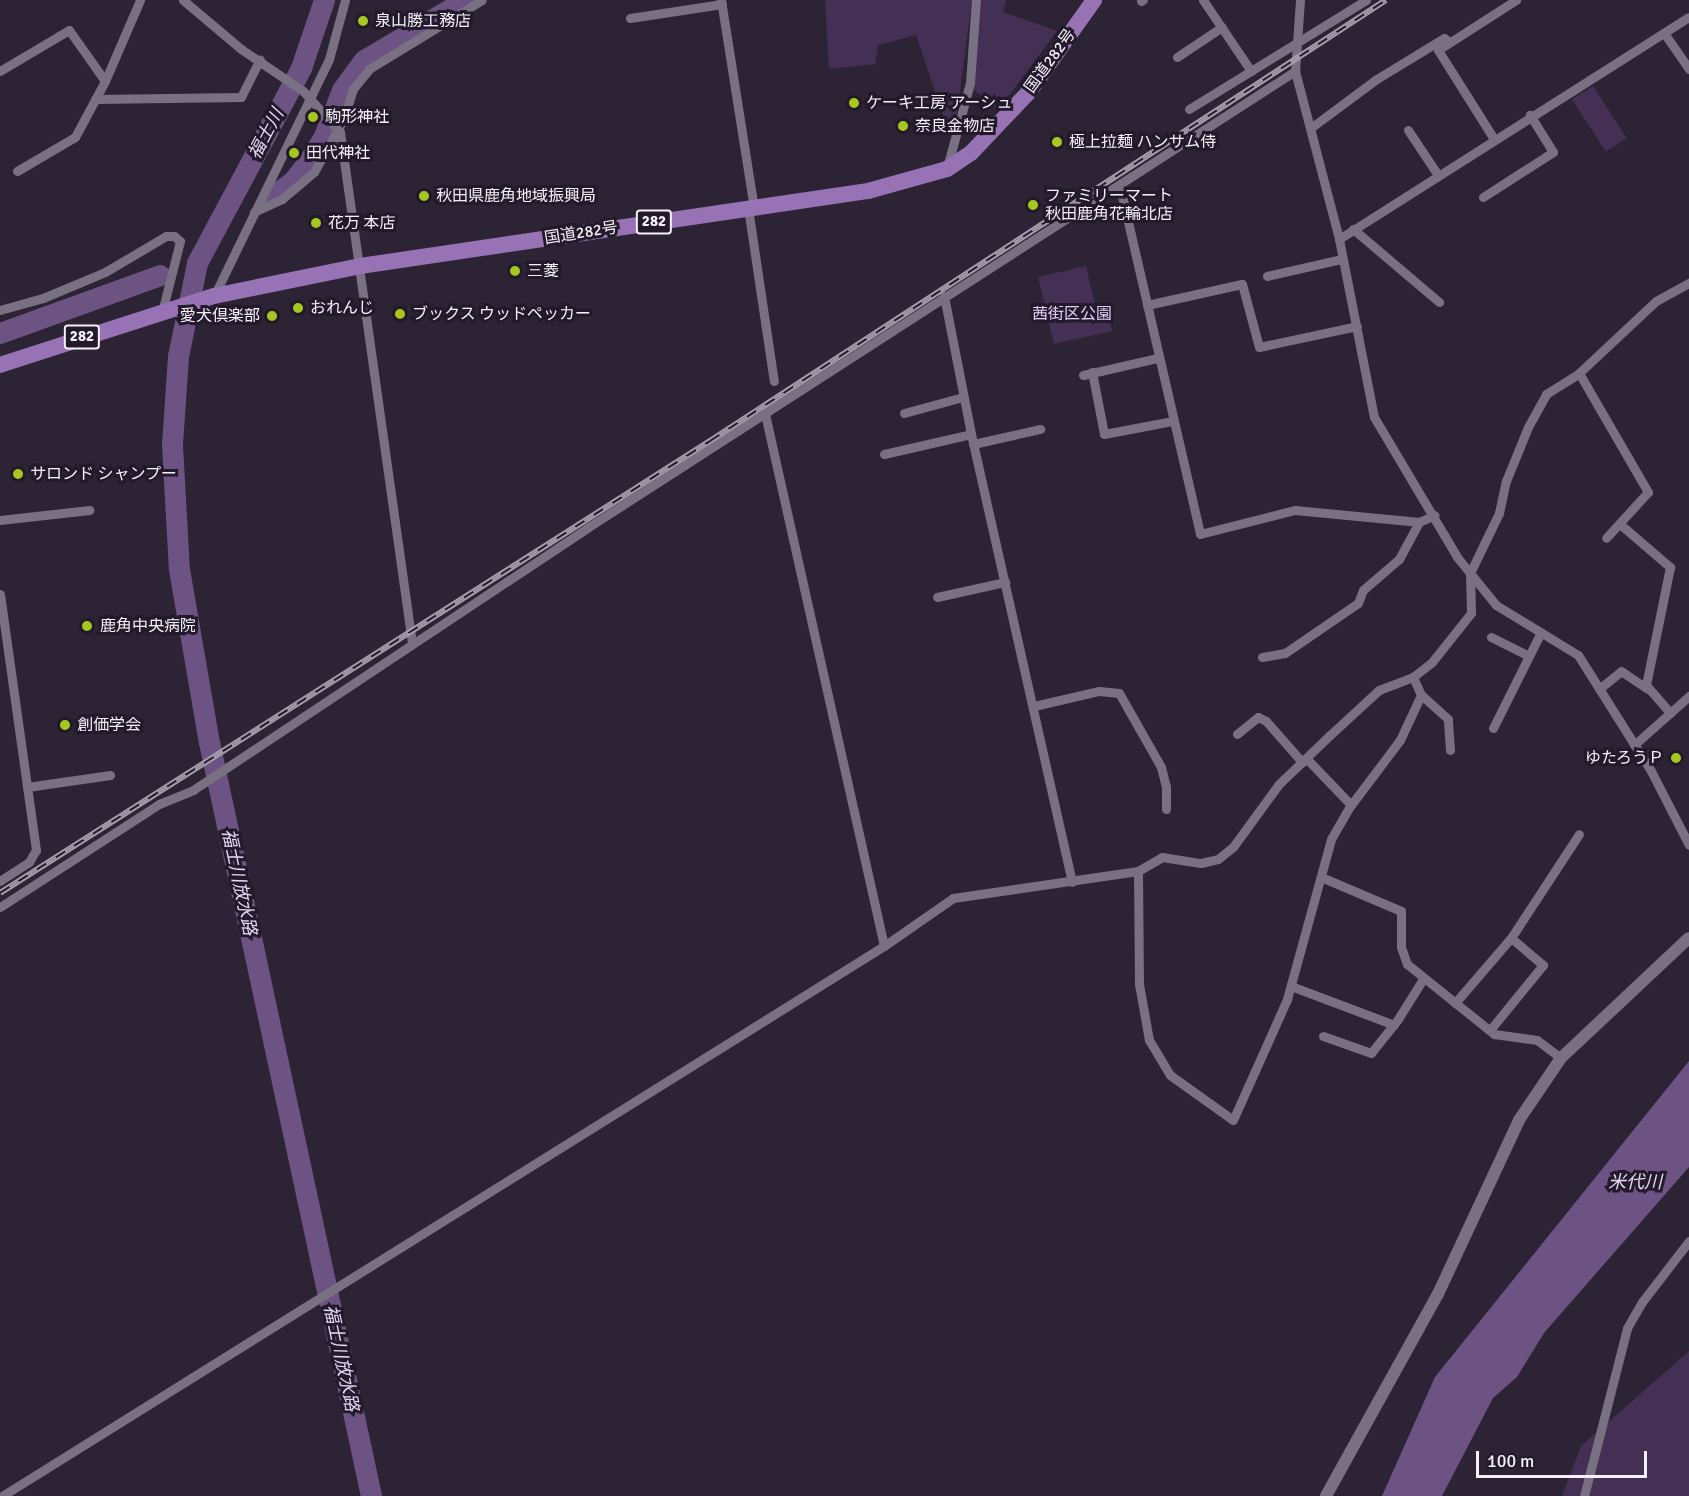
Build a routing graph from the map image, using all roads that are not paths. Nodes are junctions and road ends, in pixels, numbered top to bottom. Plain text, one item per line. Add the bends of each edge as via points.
1 (140, 0) edge
2 (345, 0) edge
3 (482, 0) edge
4 (976, 0) edge
5 (1094, 0) edge
6 (1203, 0) edge
7 (1300, 0) edge
8 (1366, 0) edge
9 (1516, 0) edge
10 (189, 2) edge
11 (721, 2) edge
12 (1689, 17) edge
13 (630, 18) dead end
14 (1222, 27) junction
15 (1664, 33) junction
16 (1450, 42) junction
17 (1298, 43) junction
18 (1177, 57) dead end
19 (260, 59) junction
20 (1689, 69) edge
21 (0, 71) edge
22 (1251, 71) junction
23 (1295, 71) junction
24 (105, 81) junction
25 (306, 94) junction
26 (95, 99) junction
27 (1188, 109) dead end
28 (1530, 116) junction
29 (335, 124) junction
30 (1312, 127) junction
31 (1408, 130) dead end
32 (1494, 138) junction
33 (947, 169) junction
34 (17, 171) dead end
35 (1438, 175) junction
36 (1120, 187) junction
37 (1483, 197) dead end
38 (751, 208) junction
39 (254, 212) junction
40 (1353, 229) junction
41 (1339, 238) junction
42 (1342, 259) junction
43 (360, 267) junction
44 (1267, 276) dead end
45 (1689, 283) edge
46 (214, 296) junction
47 (944, 297) junction
48 (1439, 302) dead end
49 (1148, 305) junction
50 (0, 310) edge
51 (164, 312) junction
52 (1357, 326) junction
53 (1158, 358) junction
54 (0, 365) edge
55 (1579, 373) junction
56 (774, 381) dead end
57 (963, 397) junction
58 (904, 413) dead end
59 (765, 414) junction
60 (1172, 421) junction
61 (1040, 429) dead end
62 (971, 434) junction
63 (973, 444) junction
64 (884, 454) dead end
65 (89, 510) dead end
66 (1435, 515) junction
67 (0, 520) edge
68 (1419, 522) junction
69 (1621, 525) junction
70 (1606, 538) dead end
71 (1470, 573) junction
72 (1005, 582) junction
73 (0, 594) edge
74 (937, 597) dead end
75 (1540, 632) junction
76 (1491, 637) dead end
77 (412, 643) junction
78 (1529, 656) junction
79 (1262, 657) dead end
80 (1413, 677) junction
81 (1599, 689) junction
82 (1648, 689) junction
83 (1421, 695) junction
84 (1689, 696) edge
85 (1034, 706) junction
86 (1670, 713) junction
87 (1493, 728) dead end
88 (1237, 734) dead end
89 (1634, 745) junction
90 (1450, 750) dead end
91 (1304, 760) junction
92 (110, 775) dead end
93 (27, 787) junction
94 (1351, 805) junction
95 (1166, 809) dead end
96 (1579, 834) dead end
97 (1689, 845) edge
98 (1138, 871) junction
99 (1321, 877) junction
100 (0, 881) edge
101 (1072, 882) junction
102 (0, 907) edge
103 (1511, 938) junction
104 (1689, 938) edge
105 (884, 946) junction
106 (1423, 979) junction
107 (1291, 986) junction
108 (1455, 1003) junction
109 (1394, 1025) junction
110 (1490, 1030) junction
111 (1323, 1036) dead end
112 (1561, 1058) junction
113 (1689, 1241) edge
114 (2, 1496) edge
115 (1326, 1496) edge
116 (1584, 1496) edge

1 - 24 street
2 - 25 street via 329,59
3 - 29 street via 369,69 353,89 344,118
4 - 33 street via 970,83
5 - 33 highway, 国道282号 / 282 via 1028,93 971,153
6 - 14 street
7 - 17 street
8 - 17 street
9 - 16 street
10 - 19 street
11 - 13 street
11 - 38 street
12 - 15 street
14 - 18 street
14 - 22 street
15 - 20 street
15 - 28 street
16 - 30 street via 1444,38 1375,80
16 - 32 street via 1438,50
17 - 22 street
17 - 23 street
19 - 25 street
19 - 26 street via 241,97
21 - 24 street via 69,30
22 - 27 street
23 - 30 street
23 - 36 street
24 - 26 street
25 - 29 street
25 - 39 street
26 - 34 street via 75,137
28 - 32 street
28 - 37 street via 1553,152
29 - 39 street via 327,151 301,186
29 - 43 street
30 - 41 street
31 - 35 street
32 - 35 street
33 - 38 highway, 国道282号 / 282 via 868,191
35 - 40 street
36 - 47 street
36 - 49 street
38 - 43 highway, 国道282号 / 282
38 - 56 street
39 - 46 street
40 - 41 street
40 - 48 street
41 - 42 street
42 - 44 street
42 - 52 street
43 - 46 highway, 国道282号 / 282
43 - 77 street
45 - 55 street via 1656,301
46 - 51 highway, 国道282号 / 282
47 - 57 street
47 - 59 street
49 - 52 street via 1242,284 1259,347
49 - 53 street
50 - 51 street via 43,298 95,276 166,236 174,236 180,241
51 - 54 highway, 国道282号 / 282
52 - 66 street via 1374,417
53 - 60 street
53 - 60 street via 1088,374 1104,434
55 - 69 street via 1648,492
55 - 71 street via 1546,394 1506,481 1499,513
57 - 58 street
57 - 62 street
59 - 77 street
59 - 105 street
60 - 68 street via 1200,534 1295,510
61 - 63 street
62 - 63 street
62 - 64 street
63 - 72 street
65 - 67 street
66 - 68 street
66 - 71 street
68 - 79 street via 1399,559 1363,590 1358,603 1329,619 1285,653
69 - 70 street
69 - 82 street via 1670,567
71 - 75 street via 1496,605
71 - 80 street via 1471,613 1432,662
72 - 74 street
72 - 85 street
73 - 93 street
75 - 78 street
75 - 81 street via 1578,655
76 - 78 street
77 - 102 street via 193,790 159,804
78 - 87 street
80 - 83 street
80 - 91 street via 1379,690
81 - 82 street via 1621,671
81 - 89 street
82 - 86 street
83 - 90 street via 1448,719
83 - 94 street via 1400,740
84 - 86 street
85 - 95 street via 1099,691 1119,693 1161,767
85 - 101 street
86 - 89 street
88 - 91 street via 1258,717
89 - 97 street
91 - 94 street
91 - 98 street via 1279,784 1233,847 1218,859 1202,863 1162,857
92 - 93 street
93 - 100 street via 36,850 29,862
94 - 99 street via 1331,840
96 - 103 street
98 - 101 street
98 - 107 street via 1139,984 1149,1040 1170,1074 1233,1120
99 - 106 street via 1401,911 1401,947 1407,964
99 - 107 street
101 - 105 street via 953,898
103 - 108 street
103 - 110 street via 1543,965
104 - 112 street
105 - 114 street
106 - 108 street
106 - 109 street
107 - 109 street
108 - 110 street
109 - 111 street via 1369,1053
110 - 112 street via 1537,1040
112 - 115 street via 1519,1120 1438,1294
113 - 116 street via 1627,1328

